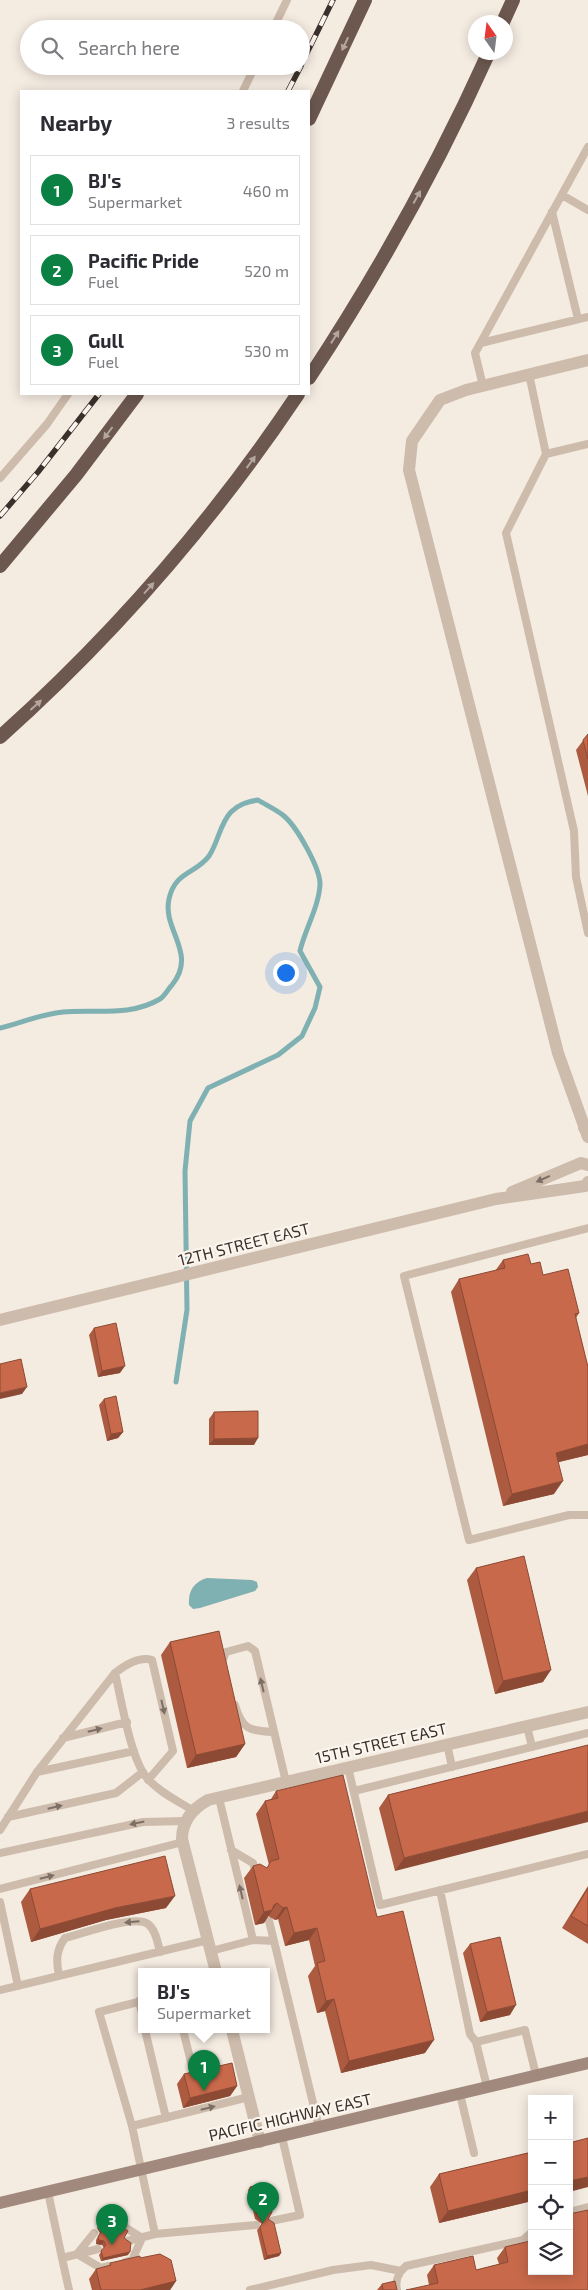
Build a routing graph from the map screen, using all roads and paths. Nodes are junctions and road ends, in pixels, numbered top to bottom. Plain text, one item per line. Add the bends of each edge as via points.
1 (287, 0) edge
2 (365, 0) edge
3 (513, 0) edge
4 (506, 15) edge
5 (277, 20) edge
6 (485, 60) edge
7 (251, 75) edge
8 (243, 90) edge
9 (310, 117) edge
10 (588, 148) edge
11 (562, 195) junction
12 (588, 210) edge
13 (552, 212) junction
14 (588, 317) edge
15 (578, 319) junction
16 (481, 342) junction
17 (588, 360) edge
18 (529, 374) junction
19 (310, 376) edge
20 (483, 386) junction
21 (67, 395) edge
22 (136, 395) edge
23 (297, 395) edge
24 (588, 444) edge
25 (546, 454) junction
26 (0, 478) edge
27 (0, 566) edge
28 (0, 737) edge
29 (588, 932) edge
30 (587, 1131) edge
31 (588, 1165) edge
32 (588, 1182) edge
33 (496, 1199) junction
34 (588, 1228) edge
35 (0, 1320) edge
36 (588, 1515) edge
37 (224, 1668) edge
38 (115, 1673) junction
39 (232, 1694) edge
40 (588, 1712) edge
41 (127, 1722) junction
42 (527, 1726) junction
43 (273, 1732) junction
44 (588, 1733) edge
45 (63, 1738) junction
46 (447, 1744) junction
47 (532, 1747) junction
48 (134, 1751) junction
49 (348, 1767) junction
50 (452, 1767) junction
51 (37, 1772) junction
52 (143, 1772) junction
53 (148, 1780) junction
54 (286, 1782) junction
55 (354, 1791) junction
56 (219, 1798) junction
57 (189, 1816) junction
58 (8, 1817) junction
59 (0, 1830) edge
60 (183, 1842) junction
61 (231, 1850) junction
62 (0, 1854) edge
63 (588, 1854) edge
64 (257, 1875) edge
65 (0, 1889) edge
66 (440, 1890) junction
67 (0, 1902) edge
68 (269, 1921) edge
69 (253, 1940) junction
70 (274, 1941) junction
71 (210, 1946) junction
72 (160, 1952) junction
73 (215, 1968) edge
74 (59, 1976) junction
75 (18, 1986) junction
76 (0, 1990) edge
77 (138, 2002) edge
78 (147, 2033) edge
79 (184, 2033) edge
80 (233, 2033) edge
81 (476, 2042) junction
82 (588, 2063) edge
83 (194, 2074) edge
84 (536, 2075) junction
85 (486, 2087) junction
86 (460, 2094) junction
87 (249, 2097) junction
88 (166, 2118) junction
89 (132, 2126) junction
90 (319, 2128) junction
91 (282, 2137) junction
92 (260, 2142) junction
93 (474, 2153) dead end
94 (140, 2168) junction
95 (48, 2192) junction
96 (0, 2203) edge
97 (588, 2207) edge
98 (573, 2211) edge
99 (271, 2222) edge
100 (256, 2225) dead end
101 (123, 2226) edge
102 (94, 2233) dead end
103 (155, 2234) junction
104 (528, 2236) edge
105 (142, 2238) junction
106 (127, 2242) edge
107 (98, 2249) dead end
108 (77, 2254) junction
109 (62, 2258) junction
110 (400, 2271) junction
111 (69, 2290) edge
112 (250, 2290) edge
113 (397, 2290) edge

1 - 5 lane
2 -> 9 highway
3 - 4 highway
19 -> 6 highway via 422,188
7 - 8 lane
10 - 11 lane
11 - 12 lane
11 - 13 lane
13 - 15 lane
13 - 16 lane
14 - 15 lane
15 - 16 lane
16 - 20 lane via 475,353
17 - 18 street
18 - 20 street
18 - 25 lane
20 - 30 street via 440,400 412,441 409,470 558,1053
21 - 26 lane
22 -> 27 highway via 76,475
28 -> 23 highway via 85,658 166,570 237,481
24 - 25 lane
25 - 29 lane via 506,533 574,831 576,878
31 -> 33 street, 12TH STREET EAST via 581,1163 567,1168
32 - 33 street, 12TH STREET EAST via 584,1186
33 - 35 street, 12TH STREET EAST
34 - 36 lane via 404,1276 469,1540 569,1515
43 -> 37 lane via 255,1651 248,1646 226,1652 222,1660
38 - 41 lane
38 - 45 lane
38 -> 53 lane via 124,1665 152,1660 173,1751
39 - 43 lane via 240,1720 253,1732
40 - 42 street, 15TH STREET EAST
45 -> 41 lane
41 - 48 lane
42 - 46 street, 15TH STREET EAST
42 - 47 lane
43 - 54 lane
44 - 47 lane
45 - 51 lane
46 - 49 street, 15TH STREET EAST
46 - 50 lane
47 - 50 lane
48 - 51 lane
48 - 52 lane
49 - 54 street, 15TH STREET EAST
49 - 55 lane
50 - 55 lane
51 - 58 lane
52 - 53 lane
58 -> 52 lane via 116,1793
53 - 57 lane
54 - 56 street, 15TH STREET EAST
55 - 66 lane via 380,1905
56 - 57 street, 15TH STREET EAST via 208,1800
56 - 61 lane
57 - 60 street via 182,1830
57 -> 62 lane via 143,1822
58 - 59 lane
65 -> 60 lane
60 - 71 street
61 - 64 lane via 254,1863
69 -> 61 lane
63 - 66 lane
66 - 81 lane via 470,2034
67 - 75 lane
68 - 70 lane
69 - 70 lane
69 - 71 lane
70 - 90 lane
71 - 72 lane
71 - 73 street
72 - 74 lane
72 -> 74 lane via 150,1925 142,1921 126,1922 65,1938 58,1948
74 - 75 lane
75 - 76 lane
77 - 89 lane via 99,2012
78 - 88 lane
79 - 83 lane
80 - 87 street
81 - 84 lane via 524,2030
81 - 85 lane
82 - 84 main road, PACIFIC HIGHWAY EAST
84 - 85 main road, PACIFIC HIGHWAY EAST
85 - 86 main road, PACIFIC HIGHWAY EAST
86 - 90 main road, PACIFIC HIGHWAY EAST
86 - 93 lane
88 -> 87 lane
87 - 92 street
88 - 89 lane
89 - 94 lane
90 - 91 main road, PACIFIC HIGHWAY EAST
91 - 92 main road, PACIFIC HIGHWAY EAST
91 - 99 lane via 300,2215
92 - 94 main road, PACIFIC HIGHWAY EAST
94 - 95 main road, PACIFIC HIGHWAY EAST
94 - 103 lane
95 - 96 main road, PACIFIC HIGHWAY EAST
95 - 109 lane
97 - 98 lane
100 - 103 lane
101 - 105 lane
102 - 108 lane
103 - 105 lane
104 - 110 lane via 523,2240 406,2266
105 - 106 lane
105 - 108 lane via 132,2260 101,2268
107 - 108 lane
108 - 109 lane
109 - 111 lane
110 - 112 lane via 371,2265 333,2270
110 - 113 lane via 395,2282

